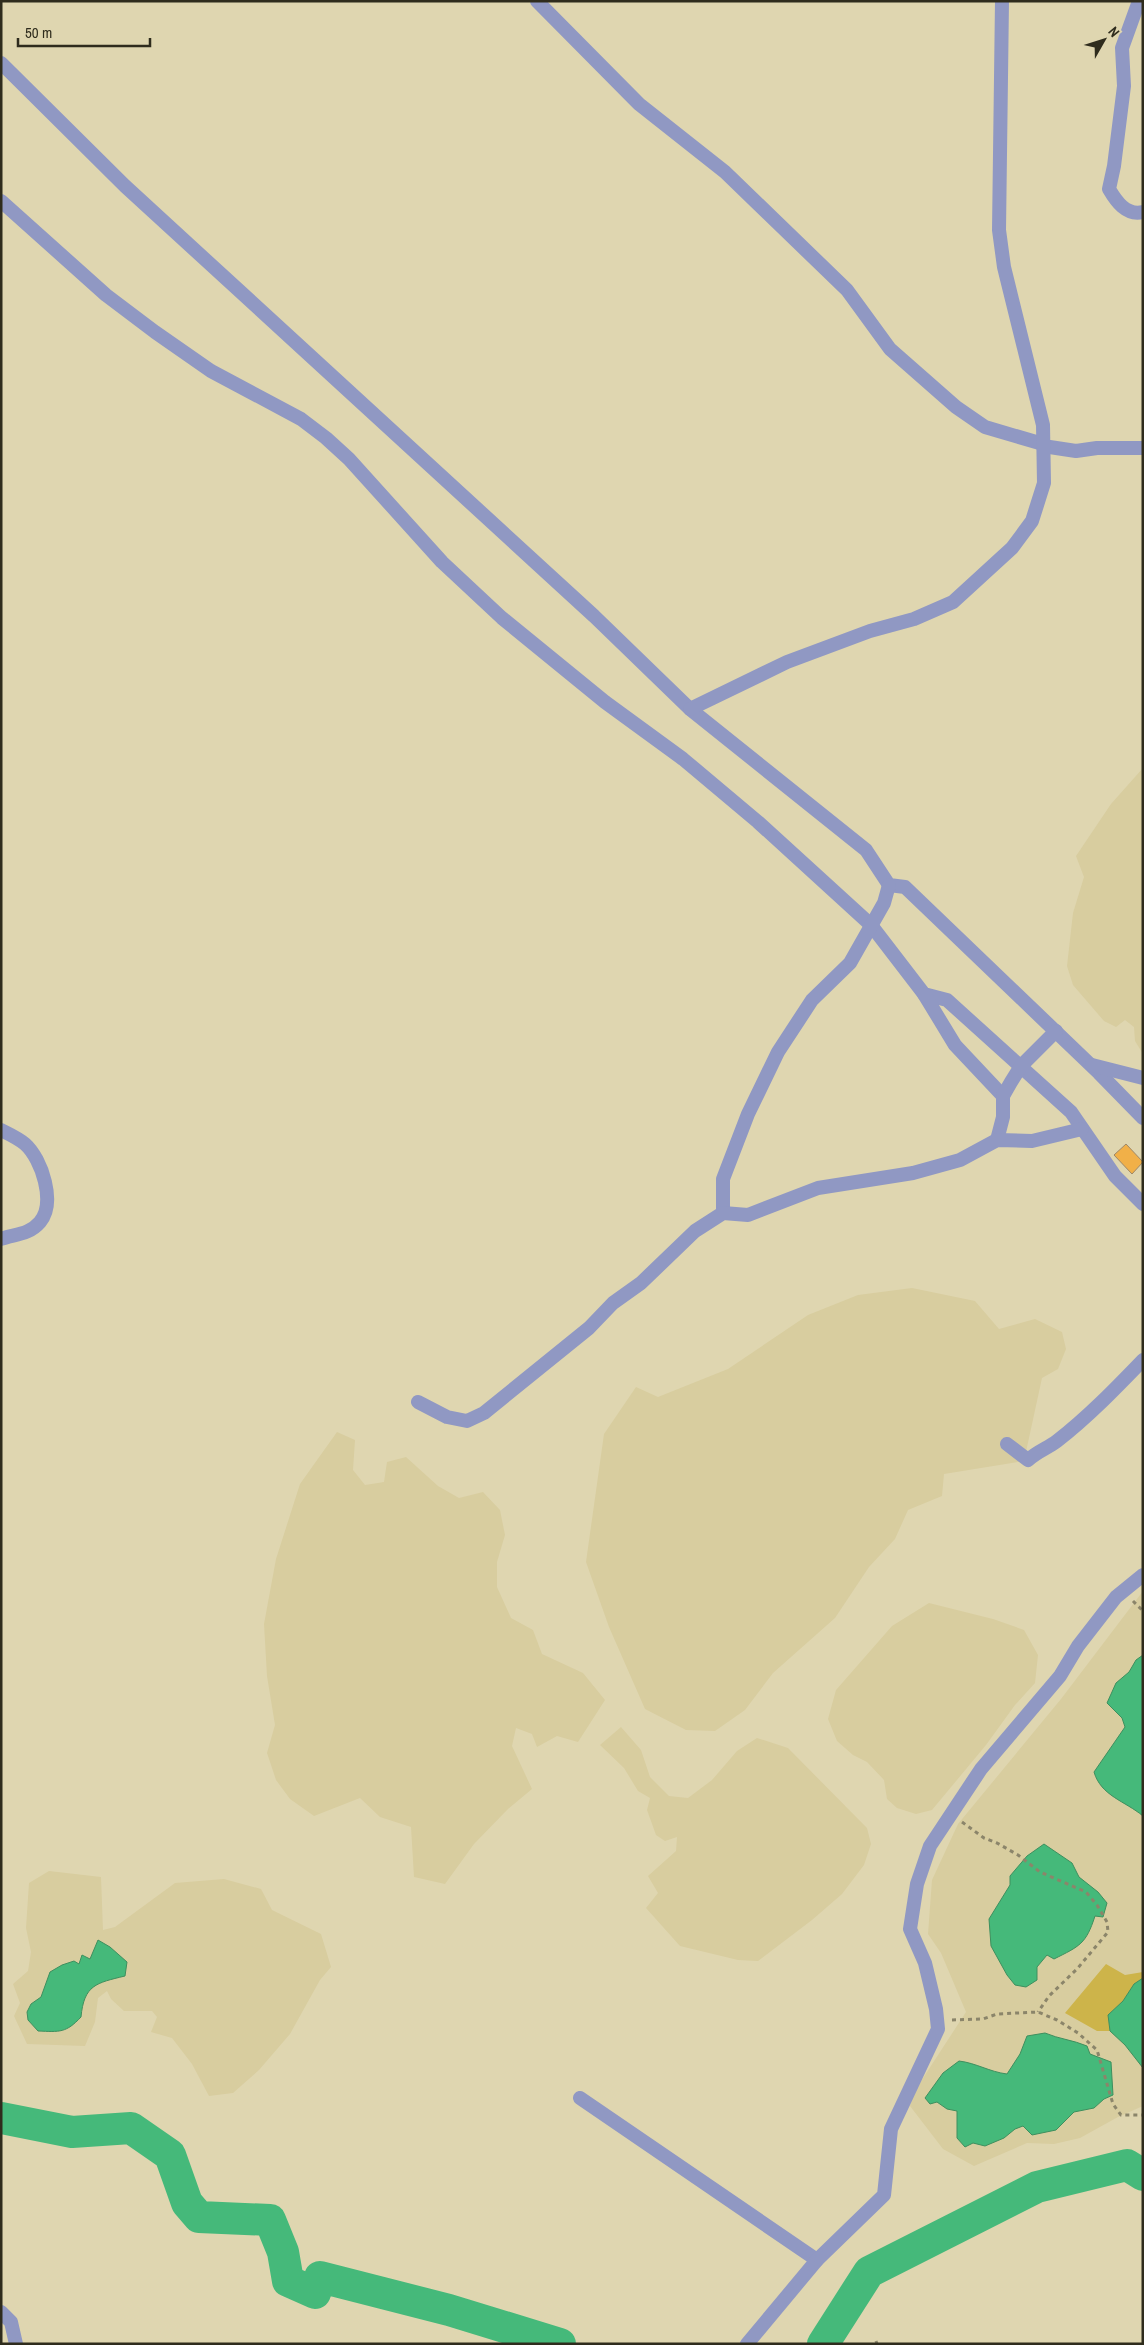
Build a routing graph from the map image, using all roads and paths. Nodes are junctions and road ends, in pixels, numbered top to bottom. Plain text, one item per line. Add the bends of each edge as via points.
1 (537, 1) edge
2 (1002, 1) edge
3 (1139, 1) edge
4 (1, 63) edge
5 (1, 201) edge
6 (1143, 212) edge
7 (1043, 445) junction
8 (1143, 448) edge
9 (690, 709) junction
10 (889, 885) junction
11 (871, 925) junction
12 (924, 994) junction
13 (1056, 1031) junction
14 (1091, 1065) junction
15 (1021, 1066) junction
16 (1143, 1078) edge
17 (1003, 1096) junction
18 (1143, 1118) edge
19 (1082, 1129) junction
20 (1, 1130) edge
21 (997, 1140) junction
22 (1143, 1204) edge
23 (723, 1213) junction
24 (1, 1239) edge
25 (1143, 1360) edge
26 (418, 1402) dead end
27 (1008, 1444) dead end
28 (1143, 1575) edge
29 (951, 1812) junction
30 (1038, 2012) junction
31 (938, 2029) junction
32 (580, 2098) dead end
33 (1143, 2115) edge
34 (817, 2260) junction
35 (1, 2312) edge
36 (16, 2344) edge
37 (747, 2344) edge

1 - 7 street via 639,104 726,172 847,290 890,349 956,408 985,427
2 - 7 street via 999,230 1004,268 1043,425
3 - 6 street via 1122,48 1124,86 1109,189 1119,206
4 - 9 street via 125,186 594,616
5 - 11 street via 106,295 155,332 211,371 301,419 326,438 442,562 502,618 605,702 683,759
7 - 8 street via 1076,451
7 - 9 street via 1044,482 1032,521 1012,548 953,602 914,619 870,631 787,662
9 - 10 street via 866,850
10 - 11 street via 884,903
10 - 13 street via 905,887
11 - 12 street
11 - 23 street via 850,963 812,1000 778,1052 748,1114 723,1179
12 - 15 street via 947,1000
12 - 17 street via 955,1045
13 - 14 street
13 - 15 street
14 - 16 street
14 - 18 street
15 - 17 street
15 - 19 street via 1071,1112
17 - 21 street via 1003,1117
19 - 21 street via 1032,1141
19 - 22 street via 1114,1176
20 - 24 street via 26,1145 46,1178 46,1208 40,1222 21,1235
21 - 23 street via 960,1160 913,1173 818,1188 748,1215
23 - 26 street via 695,1231 589,1328 484,1413 467,1421 447,1416
25 - 27 street via 1056,1442 1028,1460
28 - 29 street via 1116,1597 1078,1646 1060,1676 981,1769
29 - 30 path via 984,1838 1018,1855 1040,1872 1086,1892 1107,1922 1108,1932
29 - 31 street via 930,1846 917,1884 910,1929 924,1963
30 - 31 path via 954,2019
30 - 33 path via 1078,2033 1097,2050 1113,2104 1121,2114
31 - 34 street via 891,2129 884,2195
32 - 34 street
34 - 37 street
35 - 36 street via 11,2322

